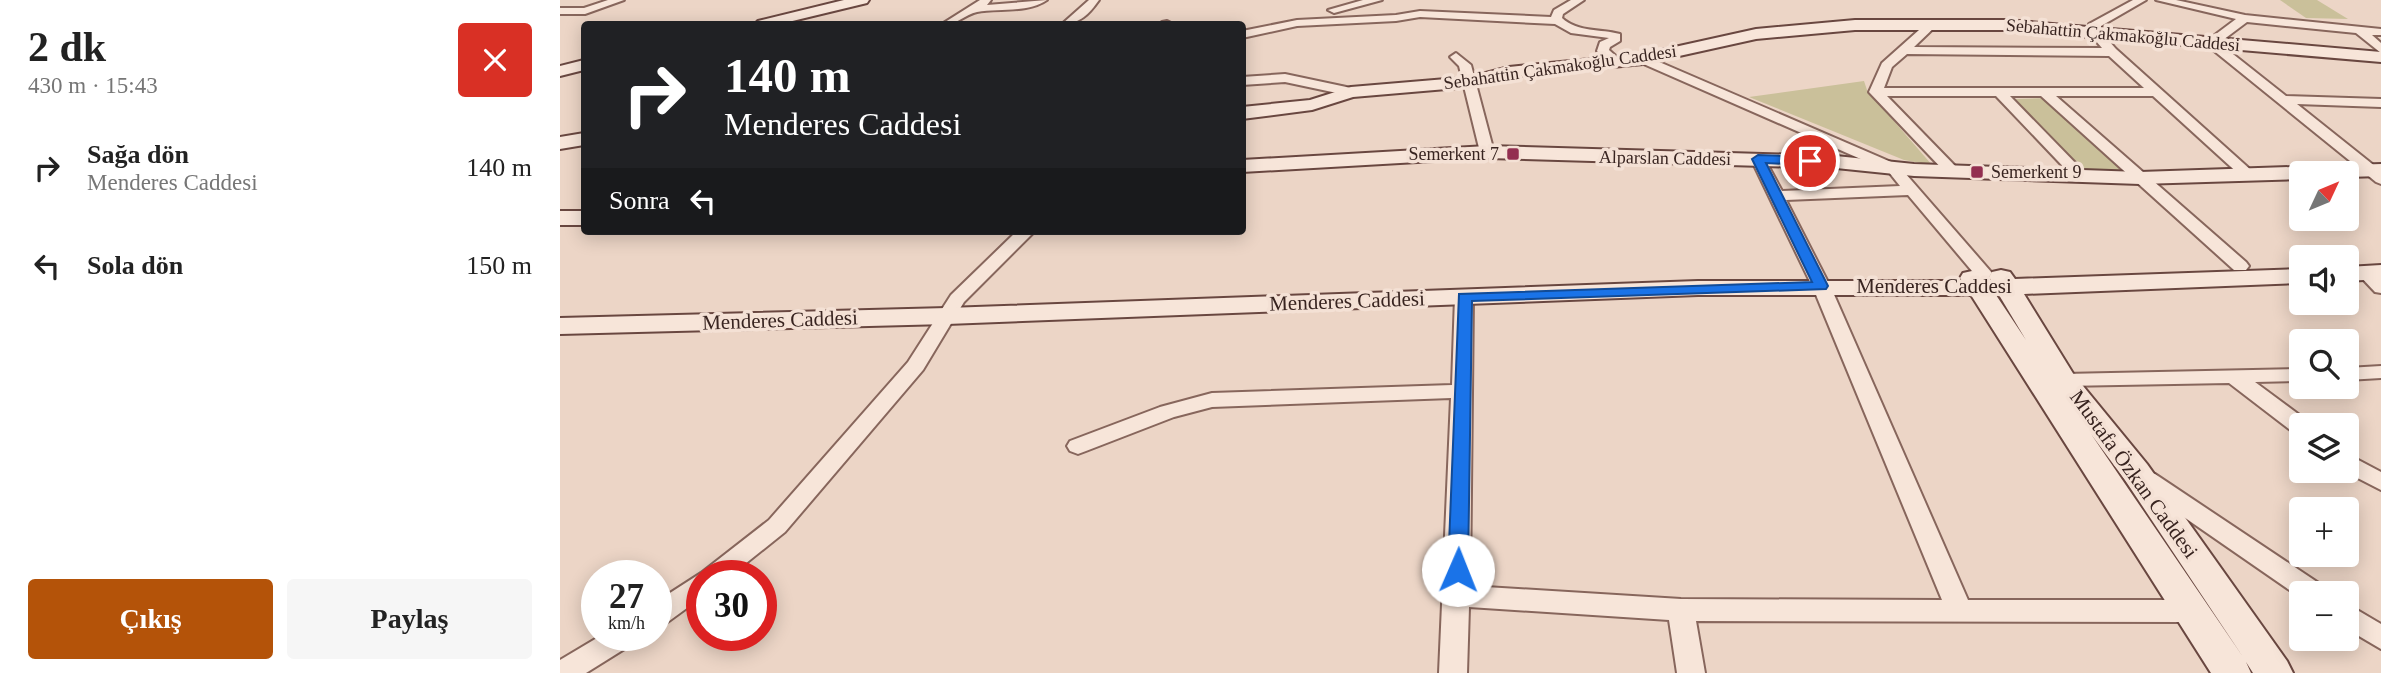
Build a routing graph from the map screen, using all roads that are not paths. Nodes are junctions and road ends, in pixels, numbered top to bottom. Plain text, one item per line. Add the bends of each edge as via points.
1 (872, 0) edge
2 (987, 0) edge
3 (1042, 0) edge
4 (1094, 0) edge
5 (1377, 0) edge
6 (1579, 0) edge
7 (2141, 0) edge
8 (2161, 0) edge
9 (621, 1) edge
10 (858, 2) edge
11 (976, 9) junction
12 (560, 11) edge
13 (2245, 18) junction
14 (775, 21) edge
15 (960, 21) edge
16 (1071, 21) edge
17 (1557, 21) junction
18 (1297, 23) junction
19 (1932, 24) junction
20 (2360, 30) junction
21 (2381, 32) edge
22 (2095, 33) junction
23 (1246, 34) edge
24 (2212, 43) junction
25 (2381, 49) edge
26 (1902, 50) junction
27 (2112, 52) junction
28 (1456, 57) dead end
29 (2381, 57) edge
30 (1643, 59) junction
31 (1615, 62) junction
32 (581, 66) edge
33 (560, 71) edge
34 (1246, 81) edge
35 (1470, 82) junction
36 (1351, 92) junction
37 (1876, 92) junction
38 (2156, 92) junction
39 (2000, 93) junction
40 (2045, 93) junction
41 (2286, 100) junction
42 (2381, 103) edge
43 (1246, 113) edge
44 (581, 140) edge
45 (560, 143) edge
46 (1488, 152) junction
47 (1758, 159) junction
48 (1246, 166) edge
49 (1893, 168) junction
50 (1952, 171) junction
51 (2377, 173) edge
52 (2247, 174) junction
53 (2080, 176) junction
54 (2140, 178) junction
55 (1912, 190) junction
56 (1776, 196) junction
57 (1023, 235) edge
58 (2289, 264) edge
59 (2239, 266) junction
60 (2289, 276) edge
61 (1988, 279) junction
62 (1818, 281) junction
63 (1464, 297) junction
64 (952, 307) junction
65 (560, 310) edge
66 (560, 326) edge
67 (2381, 372) edge
68 (2359, 373) edge
69 (2289, 376) edge
70 (2236, 378) junction
71 (2064, 380) junction
72 (1462, 391) junction
73 (2289, 418) edge
74 (1078, 446) dead end
75 (2359, 469) edge
76 (2136, 472) junction
77 (2381, 482) edge
78 (733, 560) edge
79 (2296, 581) edge
80 (1457, 596) junction
81 (1681, 610) junction
82 (1959, 610) junction
83 (2193, 611) junction
84 (2359, 623) edge
85 (2381, 638) edge
86 (599, 651) edge
87 (563, 673) edge
88 (1452, 673) edge
89 (1691, 673) edge
90 (2232, 673) edge
91 (2274, 673) edge

1 - 10 street
2 - 11 street
3 - 11 street
4 - 16 street
5 - 18 street
6 - 17 street via 1558,12
7 - 22 street via 2095,24
8 - 13 street
9 - 12 street via 585,11
10 - 14 main road
11 - 15 street
13 - 20 street
13 - 24 street
17 - 18 street via 1479,12
17 - 31 street via 1579,31 1616,36 1603,51
18 - 23 street
19 - 22 main road, Sebahattin Çakmakoğlu Caddesi
19 - 26 street
19 - 30 main road, Sebahattin Çakmakoğlu Caddesi via 1756,34
20 - 21 street
20 - 25 street
22 - 24 main road, Sebahattin Çakmakoğlu Caddesi
22 - 27 street
24 - 29 main road, Sebahattin Çakmakoğlu Caddesi
24 - 41 street
26 - 27 street
26 - 37 street via 1886,66
27 - 38 street
28 - 35 street via 1465,65
30 - 31 main road, Sebahattin Çakmakoğlu Caddesi
30 - 49 street
31 - 35 main road, Sebahattin Çakmakoğlu Caddesi via 1509,72
32 - 33 main road
34 - 36 street via 1285,78
35 - 36 main road, Sebahattin Çakmakoğlu Caddesi
35 - 46 street
36 - 43 main road, Sebahattin Çakmakoğlu Caddesi via 1312,105
37 - 39 street
37 - 50 street
38 - 40 street
38 - 52 street
39 - 40 street
39 - 53 street
40 - 54 street
41 - 42 street
41 - 51 street
44 - 45 main road
46 - 47 main road, Alparslan Caddesi
46 - 48 main road, Alparslan Caddesi
47 - 49 main road, Alparslan Caddesi
47 - 56 street
49 - 50 main road, Alparslan Caddesi
49 - 55 street
50 - 53 main road, Alparslan Caddesi
51 - 52 main road, Alparslan Caddesi
52 - 54 main road, Alparslan Caddesi
53 - 54 main road, Alparslan Caddesi
54 - 59 street
55 - 56 street
55 - 61 street
56 - 62 street
57 - 64 street
58 - 59 main road, Menderes Caddesi
59 - 61 main road, Menderes Caddesi
60 - 61 main road, Menderes Caddesi
61 - 62 main road, Menderes Caddesi
61 - 71 main road, Mustafa Özkan Caddesi
61 - 83 main road, Mustafa Özkan Caddesi
62 - 63 main road, Menderes Caddesi
62 - 64 main road, Menderes Caddesi
62 - 82 street
63 - 64 main road, Menderes Caddesi
63 - 72 street
64 - 65 main road, Menderes Caddesi
64 - 66 main road, Menderes Caddesi
64 - 78 street via 916,366 777,526
67 - 68 street
69 - 70 street
70 - 71 street
70 - 73 street
71 - 76 main road, Mustafa Özkan Caddesi
72 - 74 street via 1212,400
72 - 80 street
75 - 77 street
76 - 79 street
76 - 91 main road, Mustafa Özkan Caddesi
80 - 81 street
80 - 88 street
81 - 82 street
81 - 89 street
82 - 83 street
83 - 90 main road, Mustafa Özkan Caddesi
84 - 85 street
86 - 87 street

